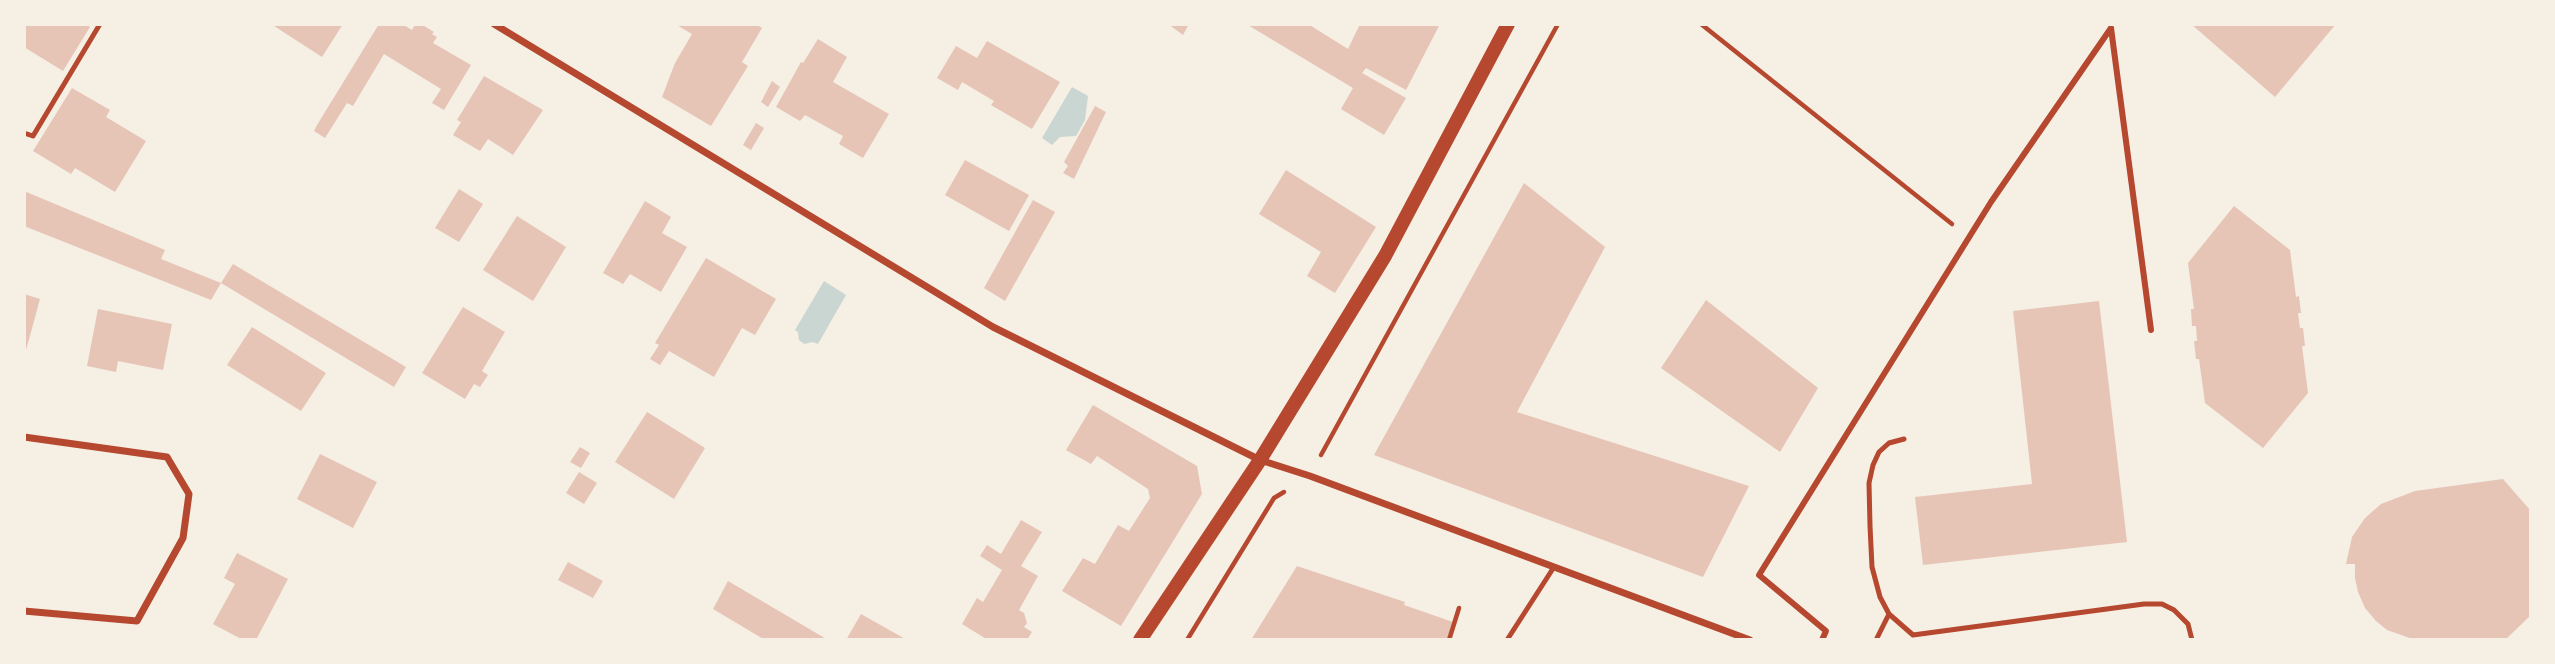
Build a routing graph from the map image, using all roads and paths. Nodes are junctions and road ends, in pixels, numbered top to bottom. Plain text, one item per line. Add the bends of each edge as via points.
1 (100, 24) edge
2 (495, 24) edge
3 (1508, 24) edge
4 (1558, 24) edge
5 (1701, 24) edge
6 (24, 133) edge
7 (1969, 237) junction
8 (2151, 330) dead end
9 (24, 437) edge
10 (1904, 439) dead end
11 (1260, 460) junction
12 (1310, 476) junction
13 (1554, 567) junction
14 (1459, 608) dead end
15 (24, 611) edge
16 (1889, 614) junction
17 (1912, 637) edge
18 (1140, 639) edge
19 (1187, 639) edge
20 (1449, 639) edge
21 (1507, 639) edge
22 (1750, 639) edge
23 (1822, 639) edge
24 (1877, 639) edge
25 (2192, 639) edge

1 - 6 lane via 33,136
2 - 11 street via 993,327
3 - 11 main road via 1385,256
4 - 12 path
5 - 7 path
7 - 8 street via 2111,28
7 - 23 street via 1759,575 1826,631
9 - 15 street via 167,457 189,494 183,538 137,621
10 - 16 lane via 1879,452 1870,482 1872,568
11 - 12 street
11 - 18 main road
12 - 13 street
12 - 19 path via 1274,498
13 - 21 lane
13 - 22 street
14 - 20 path
16 - 17 lane
16 - 24 lane
17 - 25 lane via 2162,604 2188,624

